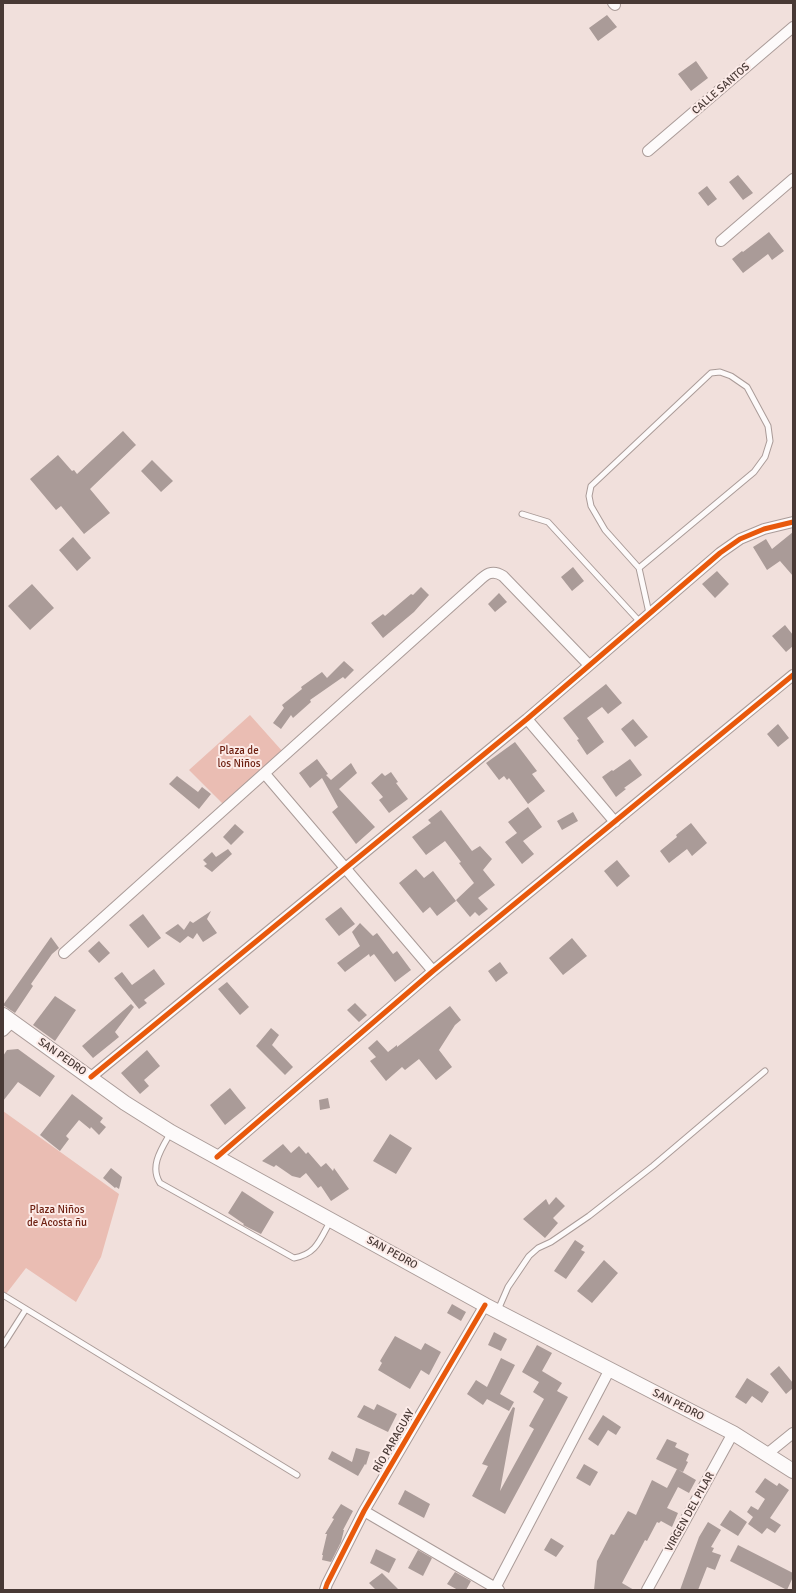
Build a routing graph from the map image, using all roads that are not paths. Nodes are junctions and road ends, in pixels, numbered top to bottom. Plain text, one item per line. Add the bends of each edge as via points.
1 (793, 27) edge
2 (648, 151) dead end
3 (792, 183) edge
4 (721, 241) dead end
5 (522, 514) dead end
6 (793, 522) edge
7 (639, 568) junction
8 (650, 613) junction
9 (640, 622) junction
10 (589, 666) junction
11 (793, 675) edge
12 (527, 719) junction
13 (265, 774) junction
14 (615, 822) junction
15 (345, 869) junction
16 (64, 953) dead end
17 (433, 972) junction
18 (6, 1023) edge
19 (765, 1071) dead end
20 (91, 1077) junction
21 (171, 1132) junction
22 (217, 1157) junction
23 (331, 1220) junction
24 (3, 1295) edge
25 (491, 1308) junction
26 (26, 1309) junction
27 (3, 1345) edge
28 (610, 1369) junction
29 (733, 1433) junction
30 (793, 1433) edge
31 (768, 1454) junction
32 (793, 1471) edge
33 (297, 1475) dead end
34 (364, 1511) junction
35 (496, 1589) edge
36 (325, 1590) edge
37 (647, 1590) edge

1 - 2 street, CALLE SANTOS
3 - 4 street
5 - 9 lane via 548,522
6 - 8 street via 764,529 740,539
7 - 7 lane via 605,530 591,506 588,496 591,486 711,373 720,372 731,376 747,388 768,426 770,441 765,457 754,472
7 - 8 lane
8 - 9 street
9 - 10 street
10 - 12 street
10 - 13 street via 503,576 496,571 493,572 486,575
11 - 14 street
12 - 14 street
12 - 15 street
13 - 15 street
13 - 16 street
14 - 17 street
15 - 17 street
15 - 20 street
17 - 22 street
18 - 20 main road, SAN PEDRO
19 - 25 lane via 589,1216 538,1248 529,1256
20 - 21 main road, SAN PEDRO
21 - 22 main road, SAN PEDRO
21 - 23 lane via 161,1149 154,1170 160,1183 294,1258 311,1253
22 - 23 main road, SAN PEDRO
23 - 25 main road, SAN PEDRO
24 - 26 lane
25 - 28 main road, SAN PEDRO
25 - 34 street, RÍO PARAGUAY
26 - 27 lane
26 - 33 lane
28 - 29 main road, SAN PEDRO
28 - 35 street
29 - 31 main road, SAN PEDRO
29 - 37 street, VIRGEN DEL PILAR
30 - 31 street
31 - 32 main road, SAN PEDRO
34 - 35 street
34 - 36 street, RÍO PARAGUAY

